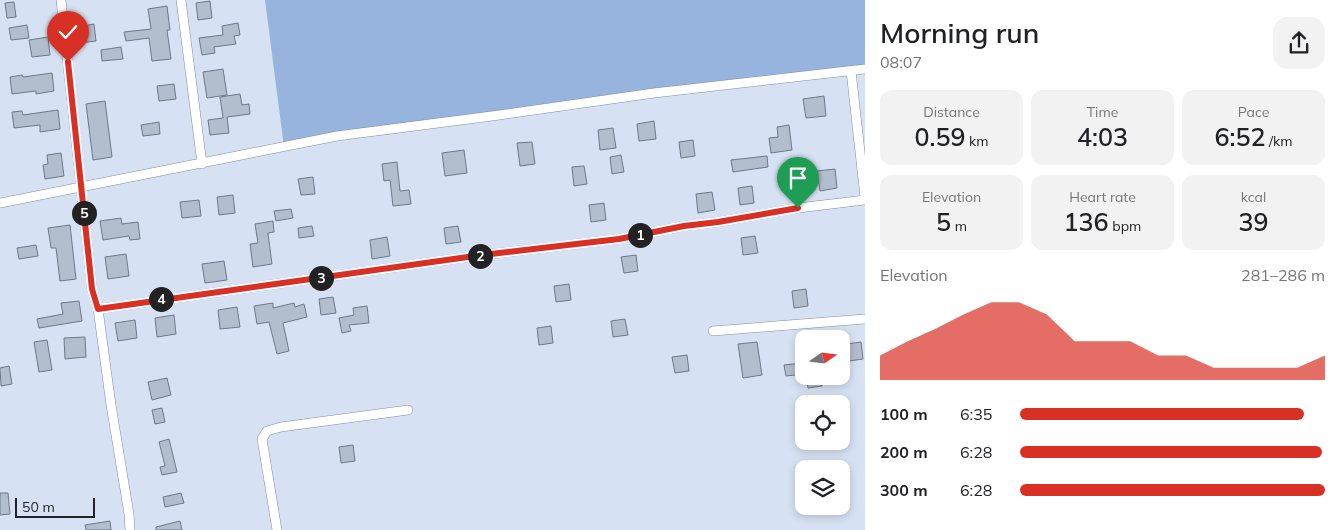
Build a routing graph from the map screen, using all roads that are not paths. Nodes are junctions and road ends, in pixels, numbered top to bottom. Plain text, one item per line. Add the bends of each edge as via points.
1 (61, 0) edge
2 (181, 0) edge
3 (865, 69) edge
4 (851, 71) junction
5 (202, 164) junction
6 (82, 187) junction
7 (865, 198) edge
8 (0, 203) edge
9 (98, 309) junction
10 (865, 319) edge
11 (713, 331) dead end
12 (408, 410) dead end
13 (130, 530) edge
14 (277, 530) edge

1 - 6 street
2 - 5 street
3 - 4 street
4 - 5 street via 654,92 337,136
4 - 7 street
5 - 6 street
6 - 8 street
6 - 9 street via 92,289
7 - 9 street via 619,239
9 - 13 street
10 - 11 street
12 - 14 street via 267,431 262,439

